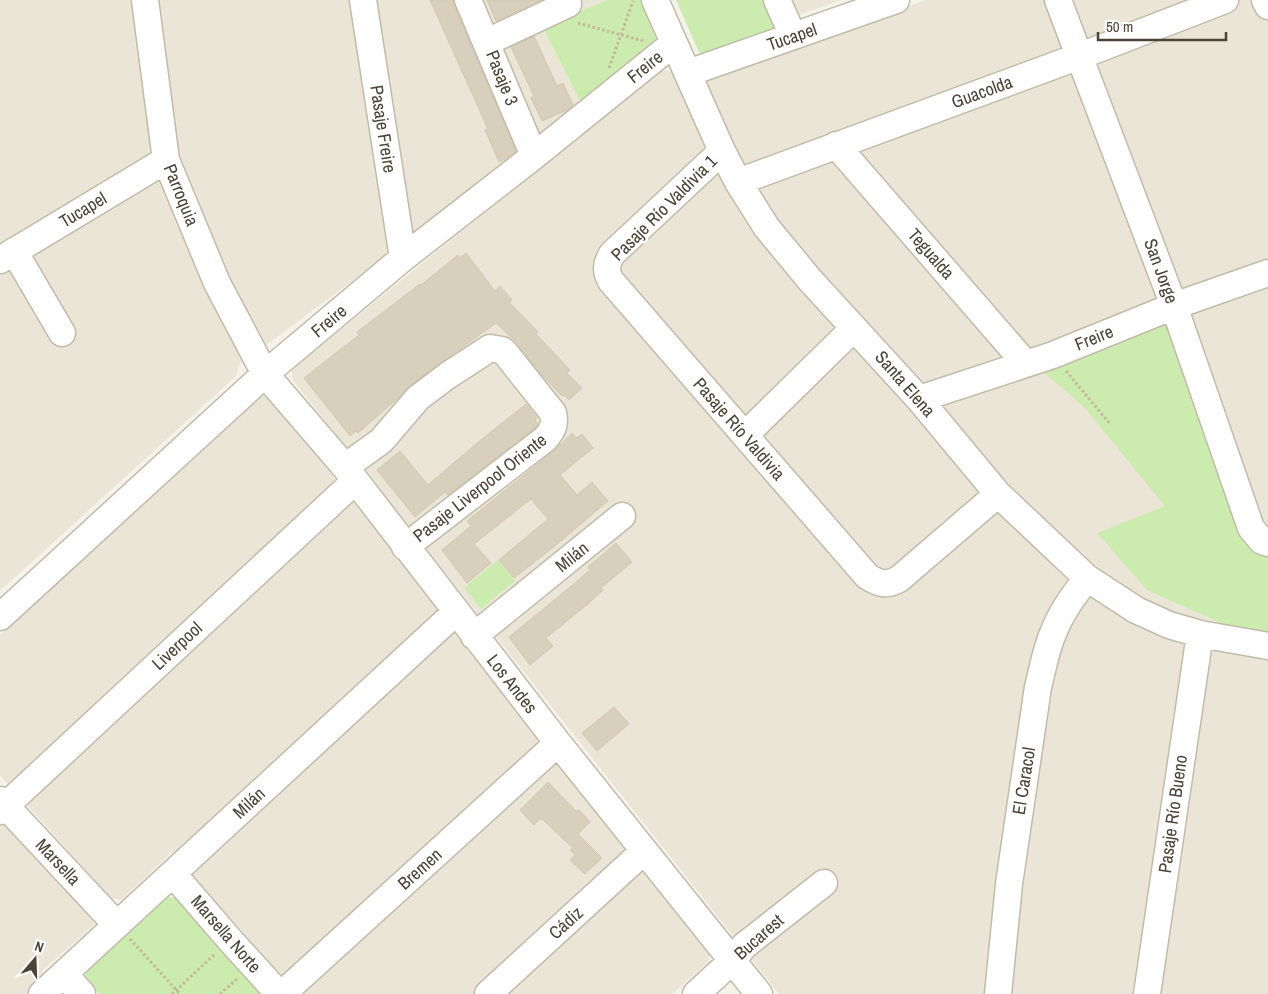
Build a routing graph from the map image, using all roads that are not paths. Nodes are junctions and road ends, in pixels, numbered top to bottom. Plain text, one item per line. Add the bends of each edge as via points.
1 (145, 0) edge
2 (362, 0) edge
3 (468, 0) edge
4 (655, 0) edge
5 (776, 0) edge
6 (1058, 0) edge
7 (1225, 0) edge
8 (1264, 0) edge
9 (891, 1) edge
10 (1268, 6) edge
11 (576, 14) road end
12 (793, 36) junction
13 (487, 42) junction
14 (674, 43) junction
15 (1080, 56) junction
16 (688, 73) junction
17 (836, 145) junction
18 (722, 150) junction
19 (534, 156) junction
20 (166, 160) junction
21 (738, 182) junction
22 (7, 256) edge
23 (403, 258) junction
24 (606, 265) joint
25 (1268, 273) edge
26 (1174, 306) junction
27 (854, 328) junction
28 (62, 333) dead end
29 (496, 348) joint
30 (1026, 364) junction
31 (265, 374) junction
32 (919, 398) junction
33 (744, 435) junction
34 (350, 474) junction
35 (998, 494) junction
36 (622, 516) dead end
37 (1265, 542) edge
38 (405, 547) junction
39 (1087, 578) junction
40 (456, 612) junction
41 (0, 617) edge
42 (1200, 634) junction
43 (474, 636) junction
44 (1268, 646) edge
45 (558, 743) junction
46 (2, 806) edge
47 (644, 851) junction
48 (174, 874) junction
49 (824, 883) dead end
50 (116, 924) junction
51 (733, 960) junction
52 (64, 974) junction
53 (42, 994) edge
54 (82, 994) edge
55 (281, 994) edge
56 (488, 994) edge
57 (696, 994) edge
58 (759, 994) edge
59 (998, 994) edge
60 (1147, 994) edge

1 - 20 street, Parroquia
2 - 23 street, Pasaje Freire
3 - 13 street, Pasaje 3
4 - 14 street, Santa Elena
5 - 12 street
6 - 15 street, San Jorge
7 - 15 street, Guacolda
8 - 10 street
9 - 12 street, Tucapel
11 - 13 street
12 - 16 street, Tucapel
13 - 19 street, Pasaje 3
14 - 16 street, Santa Elena
14 - 19 street, Freire
15 - 17 street, Guacolda
15 - 26 street, San Jorge
16 - 18 street, Santa Elena
17 - 21 street, Guacolda
17 - 30 street, Tegualda
18 - 21 street, Santa Elena
18 - 24 street, Pasaje Río Valdivia 1 via 612,254
19 - 23 street, Freire
20 - 22 street, Tucapel
20 - 31 street, Parroquia via 217,283
21 - 27 street, Santa Elena via 768,228
22 - 28 street
23 - 31 street, Freire
24 - 33 street, Pasaje Río Valdivia via 611,281
25 - 26 street, Freire
26 - 30 street, Freire
26 - 37 street, San Jorge via 1251,528
27 - 32 street, Santa Elena
27 - 33 street
29 - 34 street, Liverpool via 485,350 418,398
29 - 38 street, Pasaje Liverpool Oriente via 507,355 554,414 554,427 545,439
30 - 32 street, Freire
31 - 34 street, Los Andes
31 - 41 street, Freire
32 - 35 street, Santa Elena
33 - 35 street, Pasaje Río Valdivia via 867,576 883,584 899,579
34 - 38 street, Los Andes
34 - 46 street, Liverpool
35 - 39 street, Santa Elena
36 - 43 street, Milán
38 - 40 street, Los Andes
39 - 42 street, Santa Elena via 1136,610
39 - 59 street, El Caracol via 1068,603 1054,630 1038,687 1009,884
40 - 43 street, Los Andes
40 - 48 street, Milán
42 - 44 street, Santa Elena
42 - 60 street, Pasaje Río Bueno
43 - 45 street, Los Andes
45 - 47 street, Los Andes
45 - 55 street, Bremen
46 - 50 street, Marsella
47 - 51 street, Los Andes
47 - 56 street, Cádiz
48 - 50 street, Milán
48 - 55 street, Marsella Norte
49 - 51 street, Bucarest via 744,946
50 - 52 street, Milán
51 - 57 street, Bucarest
51 - 58 street, Los Andes
52 - 53 street, Milán
52 - 54 street

